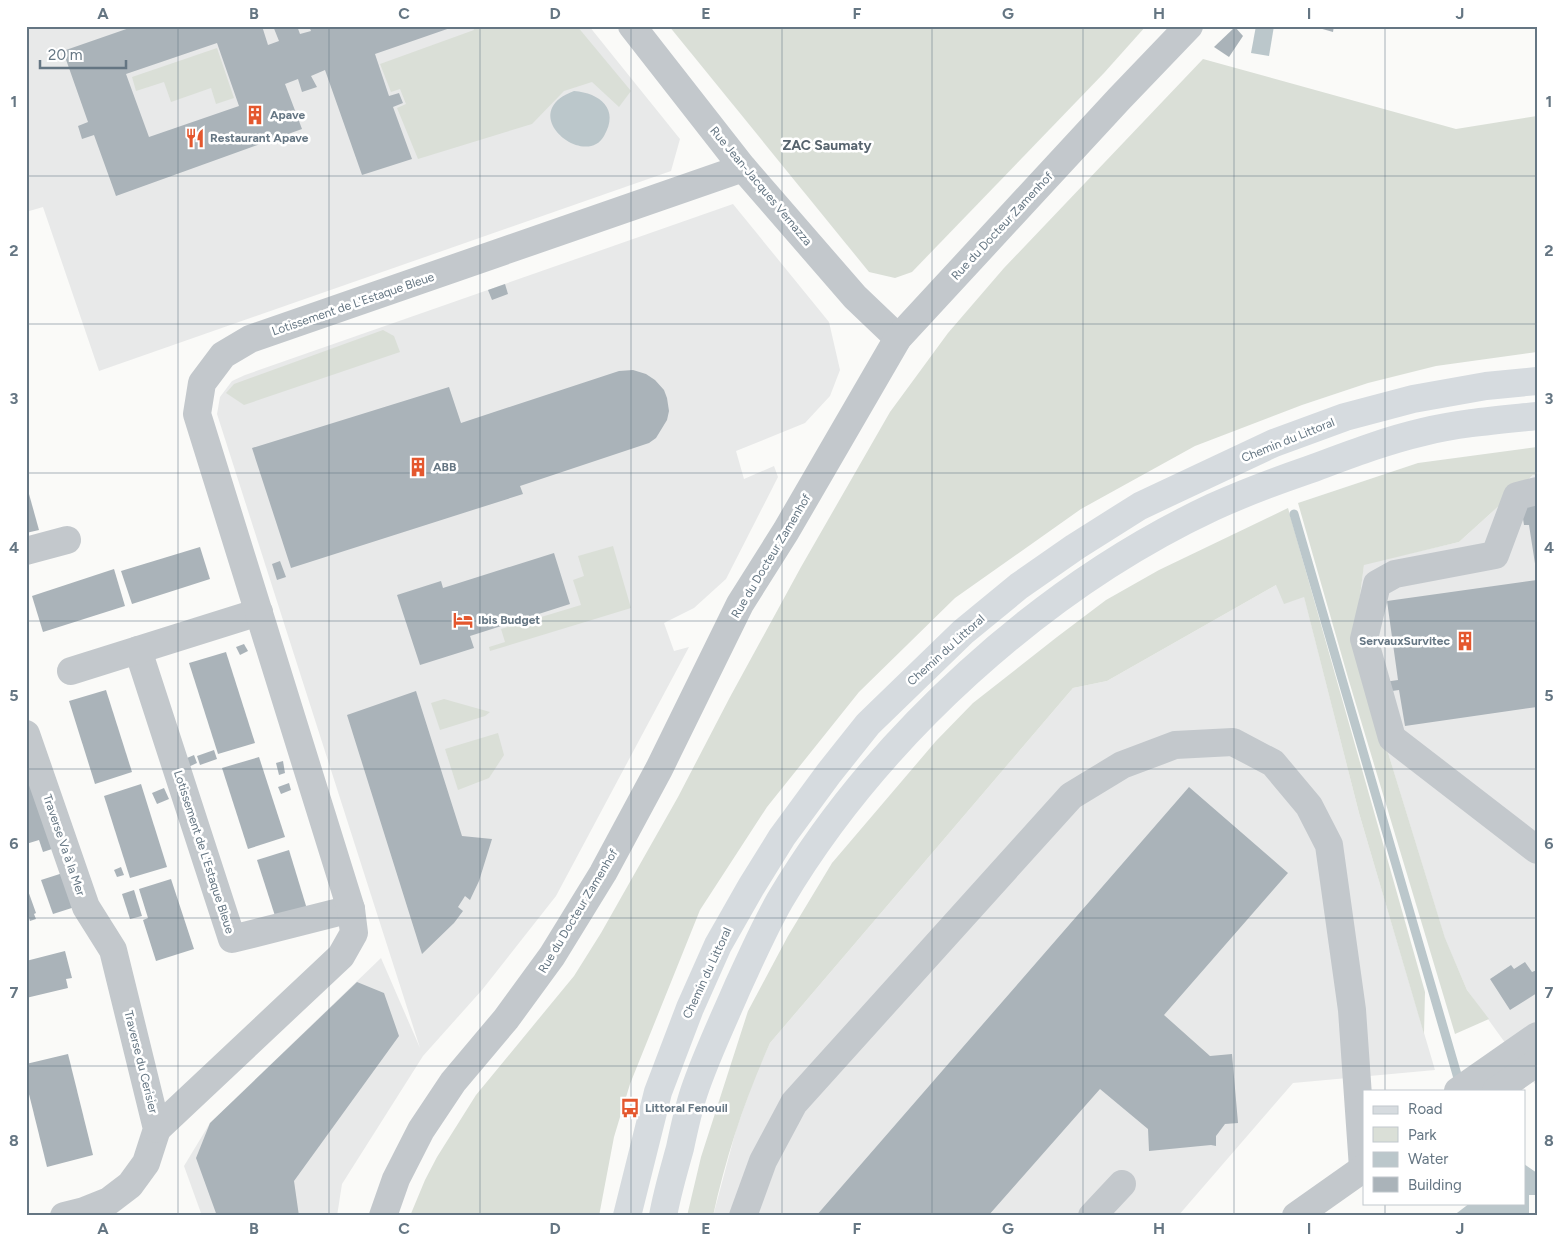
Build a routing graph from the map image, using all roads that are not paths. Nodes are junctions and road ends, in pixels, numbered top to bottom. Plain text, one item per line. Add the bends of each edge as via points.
1 (632, 26) edge
2 (1189, 26) edge
3 (743, 168) junction
4 (898, 338) junction
5 (1537, 381) edge
6 (1537, 416) edge
7 (1537, 491) edge
8 (67, 540) dead end
9 (26, 551) edge
10 (259, 612) junction
11 (138, 650) junction
12 (71, 671) dead end
13 (26, 734) edge
14 (1537, 850) edge
15 (351, 909) junction
16 (113, 950) joint
17 (1537, 1036) edge
18 (1524, 1062) edge
19 (1478, 1086) edge
20 (157, 1129) junction
21 (1363, 1155) edge
22 (1363, 1169) edge
23 (1122, 1184) dead end
24 (64, 1216) edge
25 (383, 1216) edge
26 (627, 1216) edge
27 (663, 1216) edge
28 (743, 1216) edge
29 (1092, 1216) edge
30 (1296, 1216) edge

1 - 3 street, Rue Jean-Jacques Vernazza
2 - 4 street, Rue du Docteur Zamenhof
3 - 4 street, Rue Jean-Jacques Vernazza via 855,297
3 - 10 street, Lotissement de L'Estaque Bleue via 250,339 223,354 202,383 197,414
4 - 25 street, Rue du Docteur Zamenhof via 740,604 659,769 603,873 552,956 506,1019 453,1082 420,1130 396,1179
5 - 26 main road, Chemin du Littoral via 1413,399 1345,417 1274,443 1140,506 1018,586 963,632 868,724 782,837 746,895 718,944 658,1092
6 - 27 main road via 1423,432 1289,476 1214,507 1152,539 1039,613 938,701 842,809 779,902 732,1000 694,1092
7 - 14 street via 1517,496 1495,555 1395,574 1377,584 1364,639 1392,738
8 - 9 street
10 - 11 street
10 - 15 street, Lotissement de L'Estaque Bleue
11 - 12 street
11 - 15 street, Lotissement de L'Estaque Bleue via 232,939
13 - 16 street, Traverse Va à la Mer via 86,907
15 - 20 street, Lotissement de L'Estaque Bleue via 354,933 341,956
16 - 20 street, Traverse du Cerisier
17 - 18 street
18 - 19 street
20 - 24 street, Traverse du Cerisier via 146,1163 130,1185 109,1200
21 - 28 street via 1352,1010 1329,845 1309,806 1273,763 1233,742 1175,745 1122,766 1071,796 794,1103 763,1162
22 - 30 street
23 - 29 street

